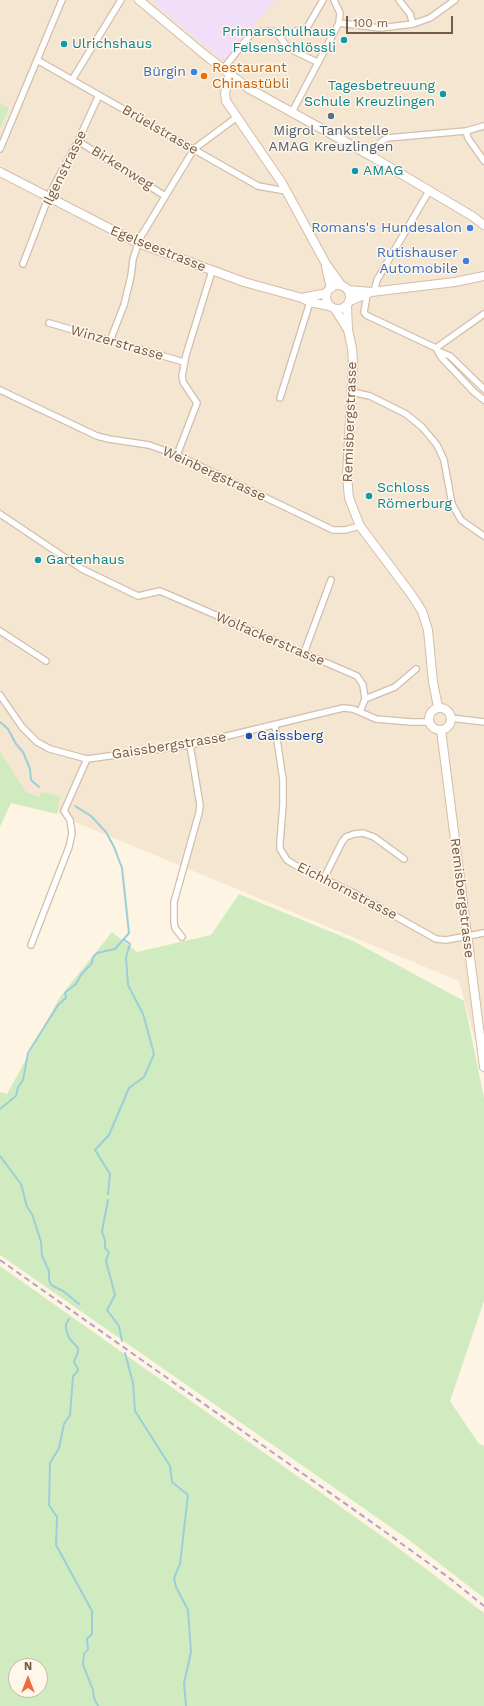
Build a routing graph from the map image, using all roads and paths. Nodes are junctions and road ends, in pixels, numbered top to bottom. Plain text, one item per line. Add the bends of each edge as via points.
1 (62, 0) edge
2 (121, 0) edge
3 (139, 0) edge
4 (322, 0) edge
5 (334, 0) edge
6 (398, 0) edge
7 (455, 0) edge
8 (339, 23) junction
9 (413, 24) junction
10 (277, 33) junction
11 (37, 60) junction
12 (318, 62) junction
13 (223, 69) junction
14 (230, 75) junction
15 (72, 80) junction
16 (99, 95) junction
17 (292, 112) junction
18 (237, 117) junction
19 (484, 126) edge
20 (466, 131) junction
21 (78, 141) junction
22 (0, 149) edge
23 (194, 149) junction
24 (371, 156) junction
25 (484, 161) edge
26 (0, 172) edge
27 (286, 191) junction
28 (429, 191) junction
29 (166, 196) junction
30 (49, 197) junction
31 (472, 216) junction
32 (484, 221) edge
33 (484, 225) edge
34 (138, 243) junction
35 (23, 264) dead end
36 (326, 264) junction
37 (212, 271) junction
38 (484, 276) edge
39 (345, 288) junction
40 (329, 290) junction
41 (370, 293) junction
42 (302, 298) junction
43 (310, 302) junction
44 (349, 303) junction
45 (332, 307) junction
46 (484, 314) edge
47 (49, 323) dead end
48 (348, 330) junction
49 (110, 341) junction
50 (437, 349) junction
51 (184, 362) junction
52 (484, 389) edge
53 (0, 390) edge
54 (352, 392) junction
55 (280, 398) dead end
56 (484, 400) edge
57 (177, 455) junction
58 (0, 514) edge
59 (360, 526) junction
60 (484, 536) edge
61 (331, 580) dead end
62 (0, 631) edge
63 (304, 653) junction
64 (46, 661) dead end
65 (416, 669) dead end
66 (0, 695) edge
67 (365, 699) junction
68 (438, 707) junction
69 (360, 712) junction
70 (451, 718) junction
71 (429, 722) junction
72 (484, 722) edge
73 (275, 726) junction
74 (441, 730) junction
75 (190, 745) junction
76 (87, 759) junction
77 (404, 859) dead end
78 (324, 878) junction
79 (484, 933) edge
80 (467, 936) junction
81 (182, 937) dead end
82 (31, 945) dead end
83 (484, 1066) edge

1 - 11 street
2 - 15 street
3 - 13 street
4 - 10 street via 305,29
5 - 8 street via 340,13
6 - 9 street via 410,14
7 - 9 street via 430,18
8 - 9 street via 380,28
8 - 12 street
10 - 12 street via 288,48
10 - 13 street via 261,31 250,35
11 - 15 street, Brüelstrasse
11 - 22 street
12 - 17 street
13 - 14 street
14 - 17 street
14 - 18 street via 225,97 228,106
15 - 16 street, Brüelstrasse
16 - 21 street, Ilgenstrasse
16 - 23 street, Brüelstrasse
17 - 24 street
18 - 23 street
18 - 27 street
19 - 20 street
20 - 24 street via 387,138
20 - 25 street
21 - 29 street, Birkenweg
21 - 30 street, Ilgenstrasse
23 - 27 street, Brüelstrasse via 258,186
23 - 29 street
24 - 28 street
26 - 30 street, Egelseestrasse
27 - 36 street
28 - 31 street
28 - 41 street
29 - 34 street
30 - 34 street, Egelseestrasse
30 - 35 street, Ilgenstrasse
31 - 32 street
31 - 33 street
34 - 37 street, Egelseestrasse
34 - 49 street via 124,305
36 - 39 street
36 - 40 street
37 - 42 street, Egelseestrasse
37 - 51 street
38 - 41 street
39 - 40 street via 336,286
39 - 41 street
39 - 44 street via 350,295
40 - 42 street, Egelseestrasse
40 - 45 street via 326,300
41 - 44 street
41 - 50 street via 364,312 366,315
42 - 43 street, Egelseestrasse
43 - 45 street, Egelseestrasse
43 - 55 street
44 - 45 street via 343,309
44 - 48 street, Remisbergstrasse
45 - 48 street, Remisbergstrasse
46 - 50 street
47 - 49 street, Winzerstrasse
48 - 54 street, Remisbergstrasse via 352,348
49 - 51 street, Winzerstrasse
50 - 52 street via 450,356
50 - 56 street via 441,358
51 - 57 street via 183,382 196,403
53 - 57 street, Weinbergstrasse via 92,434 149,445
54 - 59 street, Remisbergstrasse via 348,483 349,498
54 - 60 street via 370,396 406,414 422,427 437,445 444,460 452,504 461,520
57 - 59 street, Weinbergstrasse via 333,530
58 - 63 street, Wolfackerstrasse via 82,569 138,596 160,591
59 - 68 street, Remisbergstrasse via 422,611 428,630
61 - 63 street
62 - 64 street
63 - 67 street, Wolfackerstrasse via 357,676 363,685
65 - 67 street via 395,687
66 - 76 street, Gaissbergstrasse via 22,727 37,742 50,749
67 - 69 street
68 - 70 street via 447,710
68 - 71 street via 429,714
69 - 71 street, Gaissbergstrasse via 376,719
69 - 73 street, Gaissbergstrasse via 343,708
70 - 72 street
70 - 74 street via 448,726
71 - 74 street via 433,728
73 - 75 street, Gaissbergstrasse
73 - 78 street, Eichhornstrasse via 283,780 280,849 293,864
74 - 80 street, Remisbergstrasse
75 - 76 street, Gaissbergstrasse
75 - 81 street via 200,805 174,902 175,928
76 - 82 street via 64,811 70,820 72,832 69,847
77 - 78 street via 369,835 354,834 342,842
78 - 80 street, Eichhornstrasse via 436,938 446,940
79 - 80 street, Eichhornstrasse
80 - 83 street, Remisbergstrasse

